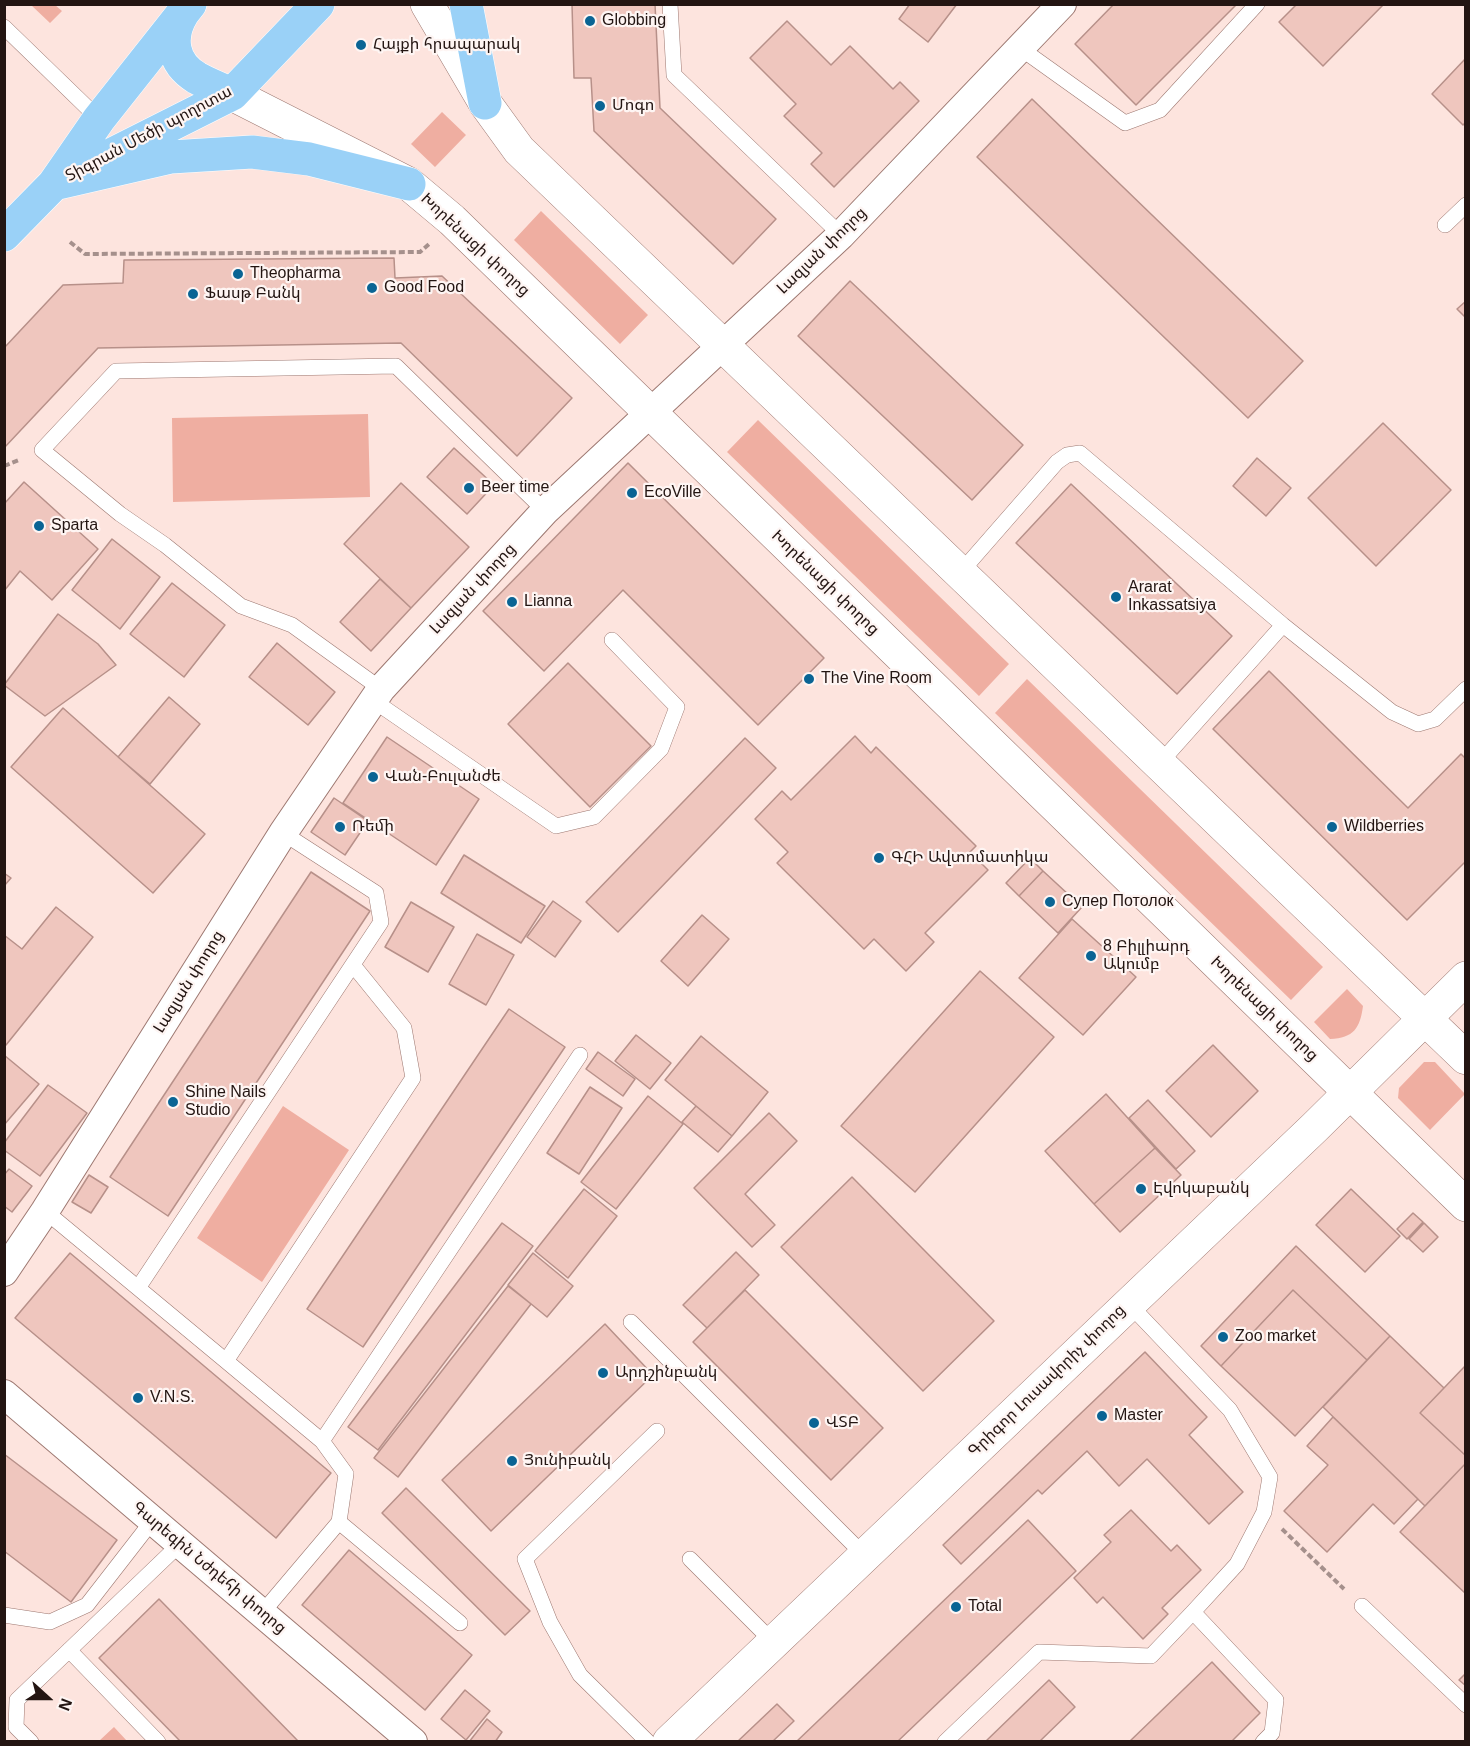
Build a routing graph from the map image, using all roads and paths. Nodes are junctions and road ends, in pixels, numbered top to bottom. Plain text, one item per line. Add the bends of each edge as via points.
1 (318, 4) edge
2 (427, 4) edge
3 (466, 4) edge
4 (670, 4) edge
5 (1062, 4) edge
6 (1257, 4) edge
7 (188, 7) edge
8 (4, 27) edge
9 (1020, 48) junction
10 (232, 94) junction
11 (485, 103) junction
12 (99, 119) junction
13 (54, 184) junction
14 (409, 184) junction
15 (1466, 204) edge
16 (1445, 225) dead end
17 (4, 235) edge
18 (841, 235) junction
19 (70, 242) dead end
20 (431, 242) dead end
21 (723, 345) junction
22 (650, 413) junction
23 (545, 511) junction
24 (960, 573) junction
25 (1283, 625) junction
26 (612, 640) dead end
27 (1466, 689) edge
28 (378, 695) junction
29 (1159, 764) junction
30 (283, 833) junction
31 (353, 965) junction
32 (1466, 978) edge
33 (1424, 1019) junction
34 (580, 1055) dead end
35 (1466, 1058) edge
36 (1349, 1093) junction
37 (1466, 1205) edge
38 (45, 1210) junction
39 (4, 1272) edge
40 (138, 1288) junction
41 (1129, 1304) junction
42 (631, 1322) dead end
43 (226, 1361) junction
44 (4, 1394) edge
45 (657, 1431) dead end
46 (322, 1441) junction
47 (1264, 1512) junction
48 (153, 1520) junction
49 (339, 1522) junction
50 (180, 1544) junction
51 (864, 1556) junction
52 (690, 1559) dead end
53 (1342, 1587) dead end
54 (1362, 1606) dead end
55 (1193, 1612) junction
56 (262, 1613) junction
57 (4, 1615) edge
58 (460, 1623) dead end
59 (773, 1642) junction
60 (69, 1650) junction
61 (1466, 1706) edge
62 (31, 1742) edge
63 (158, 1742) edge
64 (413, 1742) edge
65 (648, 1742) edge
66 (669, 1742) edge
67 (945, 1742) edge
68 (1263, 1742) edge

1 - 10 main road, Տիգրան Մեծի պողոտա
2 - 11 street
3 - 11 main road
4 - 18 lane via 674,75
5 - 9 street, Լազյան փողոց
6 - 9 lane via 1160,110 1125,123
7 - 10 main road, Խորենացի փողոց via 174,35 180,61 198,79
7 - 12 main road, Տիգրան Մեծի պողոտա
8 - 12 lane
9 - 18 street, Լազյան փողոց
10 - 13 main road, Տիգրան Մեծի պողոտա
10 - 14 street, Խորենացի փողոց
11 - 21 street via 519,150
12 - 13 main road, Տիգրան Մեծի պողոտա
13 - 14 main road via 171,157 252,152 309,159
13 - 17 main road, Տիգրան Մեծի պողոտա
14 - 22 street, Խորենացի փողոց via 452,220
15 - 16 lane
18 - 21 street, Լազյան փողոց
19 - 20 path via 85,254 420,252
21 - 22 street, Լազյան փողոց
21 - 24 street
22 - 23 street, Լազյան փողոց
22 - 36 street, Խորենացի փողոց
23 - 28 street, Լազյան փողոց
23 - 28 lane via 396,366 116,372 42,450 240,606 292,625
24 - 25 lane via 1057,462 1067,454 1080,453
24 - 29 street
25 - 27 lane via 1392,712 1418,724 1435,719
25 - 29 lane
26 - 28 lane via 677,707 661,749 594,817 556,826
28 - 30 street, Լազյան փողոց
29 - 33 street
30 - 31 lane via 376,893 381,922
30 - 38 street, Լազյան փողոց
31 - 40 lane
31 - 43 lane via 405,1028 413,1078
32 - 33 street, Գրիգոր Լուսավորիչ փողոց
33 - 35 street
33 - 36 street, Գրիգոր Լուսավորիչ փողոց
34 - 46 lane
36 - 37 street, Խորենացի փողոց
36 - 41 street, Գրիգոր Լուսավորիչ փողոց
38 - 39 street, Լազյան փողոց
38 - 40 lane
40 - 43 lane
41 - 47 lane via 1230,1410 1270,1477
41 - 51 street, Գրիգոր Լուսավորիչ փողոց
42 - 51 lane
43 - 46 lane
44 - 48 street, Գարեգին Նժդեհի փողոց
45 - 65 lane via 525,1558 550,1622 580,1675
46 - 49 lane via 346,1474
47 - 53 path
47 - 55 lane via 1237,1564
48 - 50 street, Գարեգին Նժդեհի փողոց
48 - 57 lane via 87,1605 50,1622
49 - 56 lane
49 - 58 lane
50 - 56 street, Գարեգին Նժդեհի փողոց
50 - 60 lane
51 - 59 street, Գրիգոր Լուսավորիչ փողոց
52 - 59 lane
54 - 61 lane
55 - 67 lane via 1150,1656 1039,1652
55 - 68 lane via 1276,1700 1272,1733
56 - 64 street, Գարեգին Նժդեհի փողոց
59 - 66 street, Գրիգոր Լուսավորիչ փողոց
60 - 62 lane via 17,1700 16,1727
60 - 63 lane

